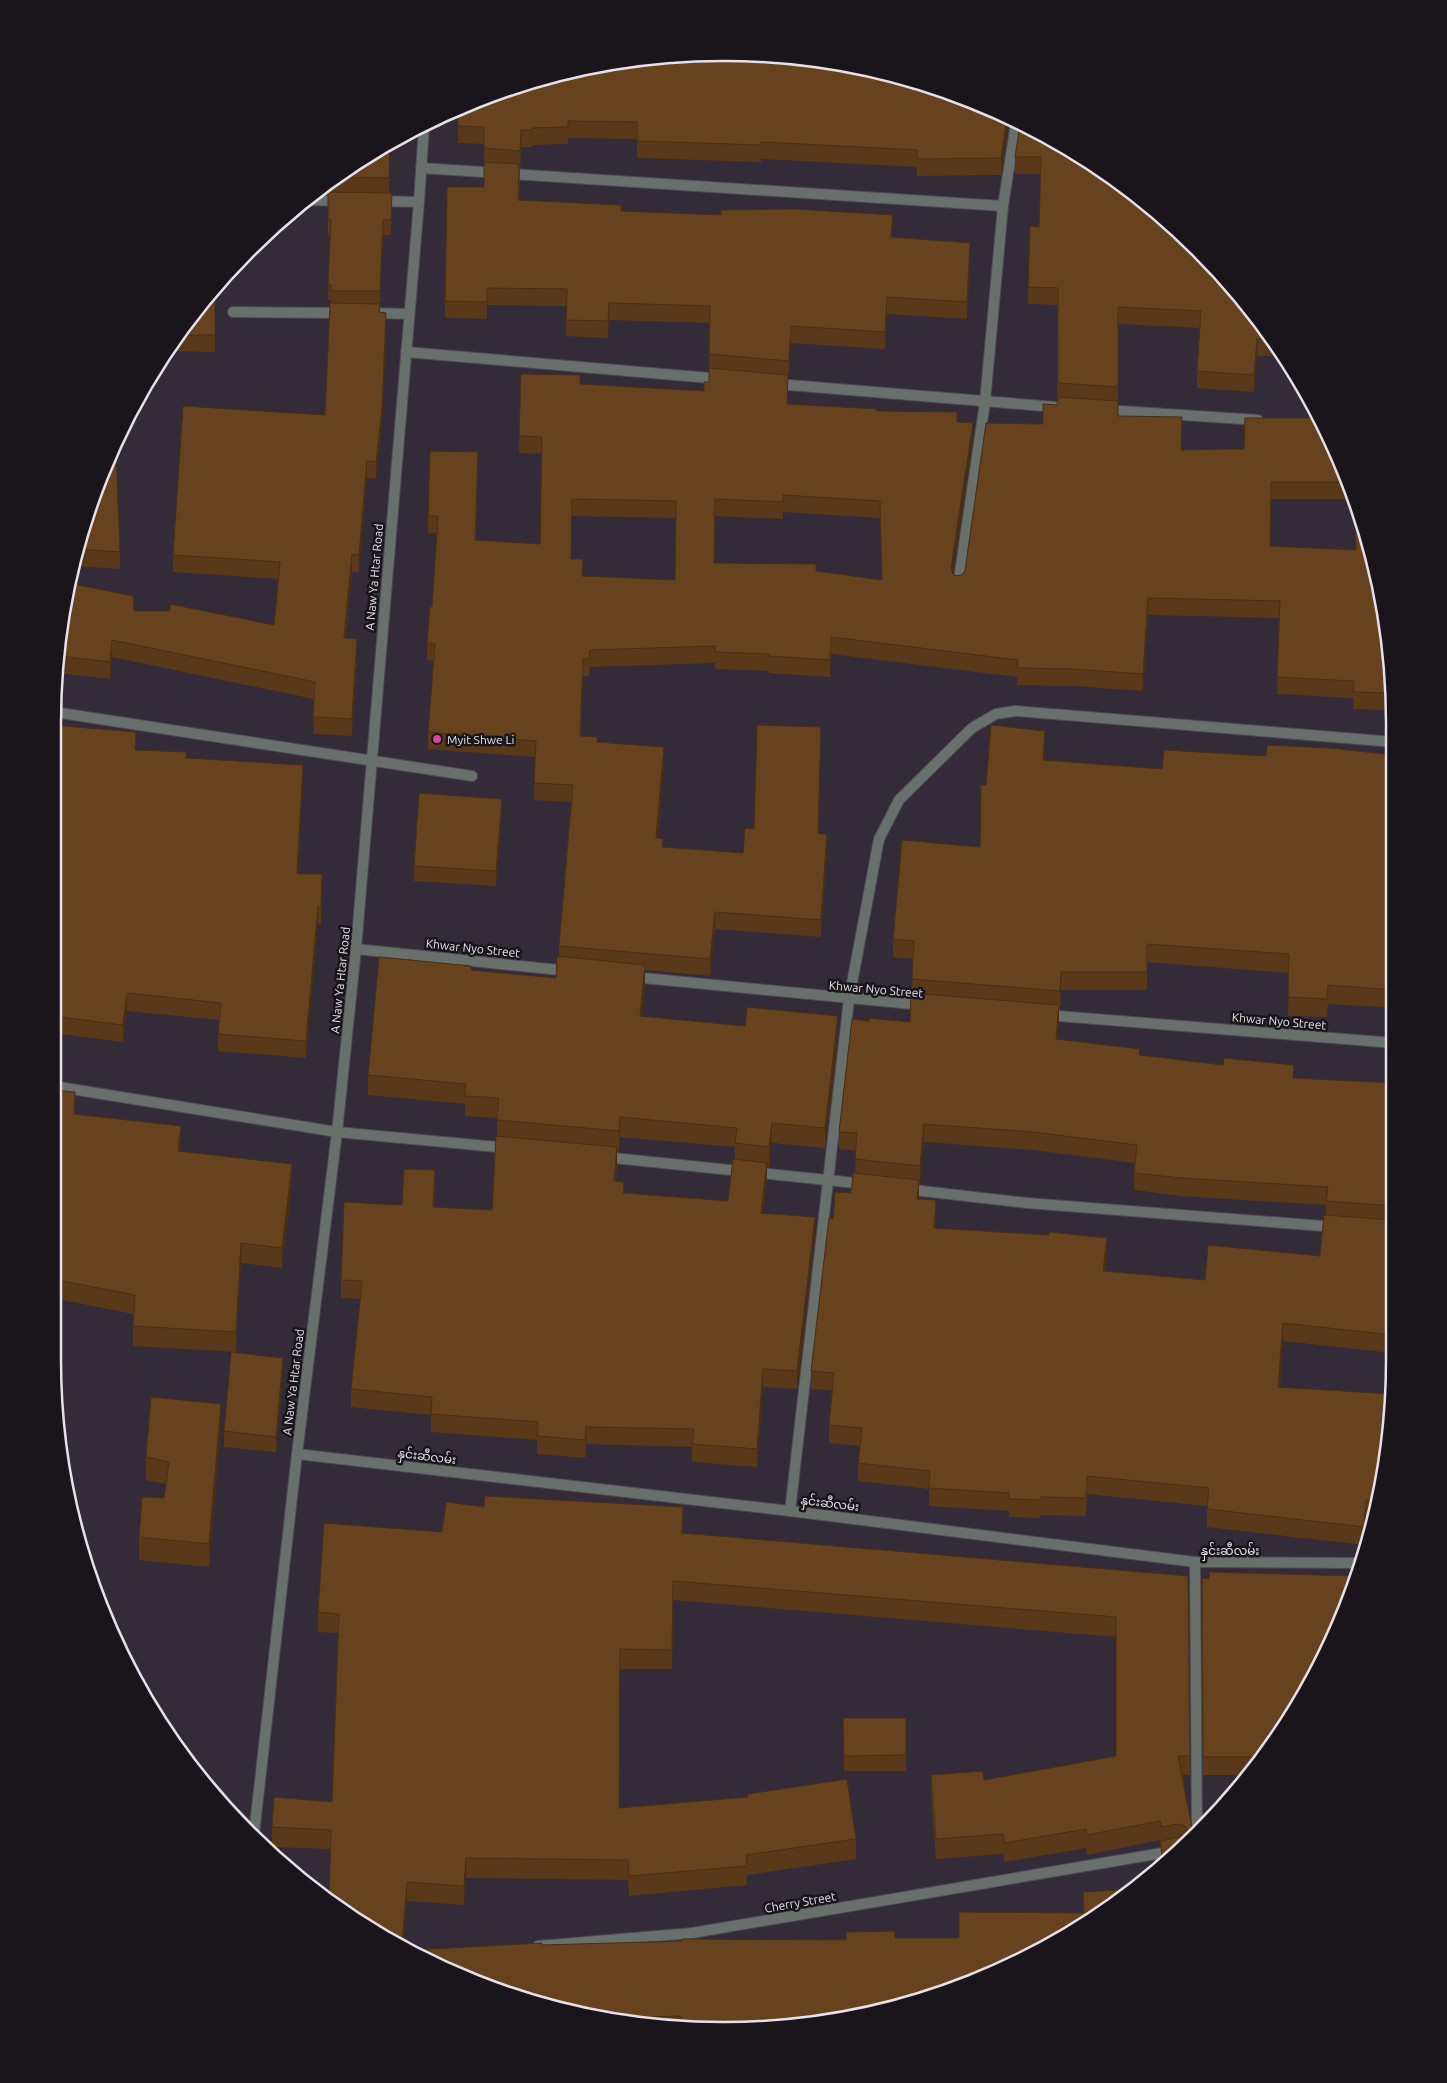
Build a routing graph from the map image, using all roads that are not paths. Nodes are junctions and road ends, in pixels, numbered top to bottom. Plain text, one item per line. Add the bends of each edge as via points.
1 (1015, 130) edge
2 (424, 134) edge
3 (422, 168) junction
4 (317, 200) edge
5 (354, 201) edge
6 (373, 201) edge
7 (419, 202) junction
8 (1003, 206) junction
9 (233, 312) dead end
10 (409, 314) junction
11 (406, 352) junction
12 (730, 380) edge
13 (769, 383) edge
14 (985, 402) junction
15 (1062, 407) edge
16 (1091, 409) edge
17 (1266, 421) edge
18 (958, 586) edge
19 (61, 713) edge
20 (1386, 741) edge
21 (372, 759) junction
22 (472, 776) dead end
23 (356, 949) junction
24 (583, 972) edge
25 (622, 976) edge
26 (849, 999) junction
27 (928, 1006) edge
28 (1037, 1014) edge
29 (1386, 1042) edge
30 (61, 1087) edge
31 (337, 1132) junction
32 (515, 1148) edge
33 (594, 1156) edge
34 (829, 1180) junction
35 (879, 1186) edge
36 (899, 1188) edge
37 (1345, 1228) edge
38 (297, 1454) junction
39 (790, 1511) junction
40 (1195, 1562) junction
41 (1354, 1563) edge
42 (1197, 1823) edge
43 (255, 1828) edge
44 (1165, 1853) edge
45 (527, 1946) edge

1 - 8 street
2 - 3 street, A Naw Ya Htar Road
3 - 7 street, A Naw Ya Htar Road
3 - 8 street
4 - 5 street
6 - 7 street
7 - 10 street, A Naw Ya Htar Road
8 - 14 street
9 - 10 street
10 - 11 street, A Naw Ya Htar Road
11 - 12 street
11 - 21 street, A Naw Ya Htar Road
13 - 14 street
14 - 15 street
14 - 18 street
16 - 17 street
19 - 21 street
20 - 26 street via 1015,711 996,714 972,728 899,800 879,840
21 - 22 street
21 - 23 street, A Naw Ya Htar Road
23 - 24 street, Khwar Nyo Street
23 - 31 street, A Naw Ya Htar Road
25 - 26 street, Khwar Nyo Street
26 - 27 street, Khwar Nyo Street
26 - 34 street
28 - 29 street, Khwar Nyo Street
30 - 31 street
31 - 32 street
31 - 38 street, A Naw Ya Htar Road
33 - 34 street
34 - 35 street
34 - 39 street
36 - 37 street via 1027,1203
38 - 39 street, နှင်းဆီလမ်း
38 - 43 street, A Naw Ya Htar Road
39 - 40 street, နှင်းဆီလမ်း
40 - 41 street, နှင်းဆီလမ်း
40 - 42 street
44 - 45 street, Cherry Street via 692,1933

